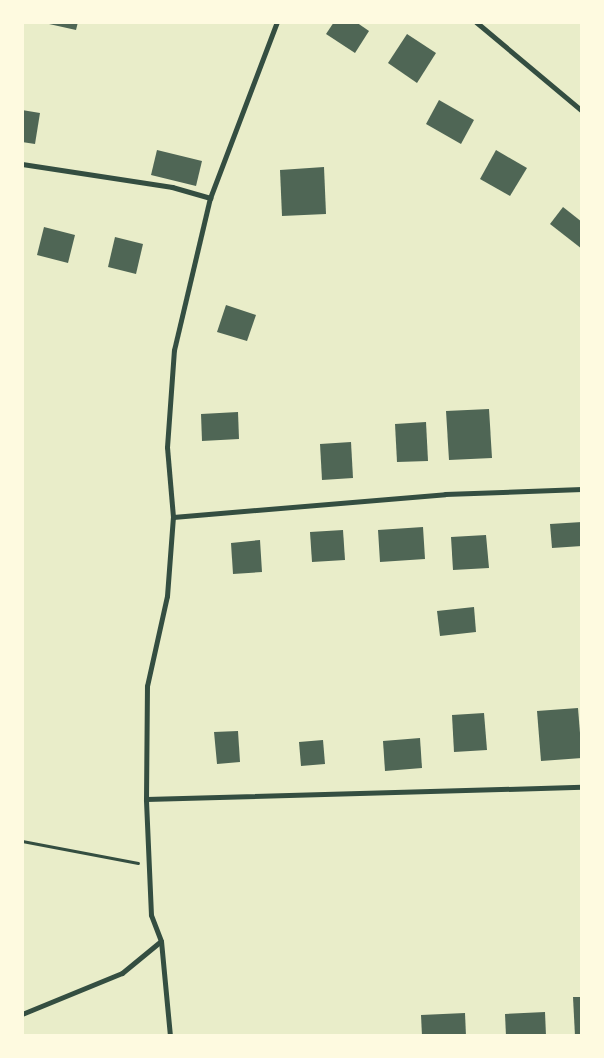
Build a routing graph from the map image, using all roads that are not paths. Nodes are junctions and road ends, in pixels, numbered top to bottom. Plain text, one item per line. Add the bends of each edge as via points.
1 (277, 22) edge
2 (476, 22) edge
3 (582, 111) edge
4 (22, 164) edge
5 (210, 198) junction
6 (582, 489) edge
7 (173, 517) junction
8 (582, 787) edge
9 (146, 799) junction
10 (161, 942) junction
11 (22, 1014) edge
12 (170, 1036) edge

1 - 5 street
2 - 3 street
4 - 5 street via 172,187
5 - 7 street via 174,350 167,447
6 - 7 street via 445,494
7 - 9 street via 167,596 147,686
8 - 9 street via 198,794
9 - 10 street via 151,915
10 - 11 street via 122,973
10 - 12 street

